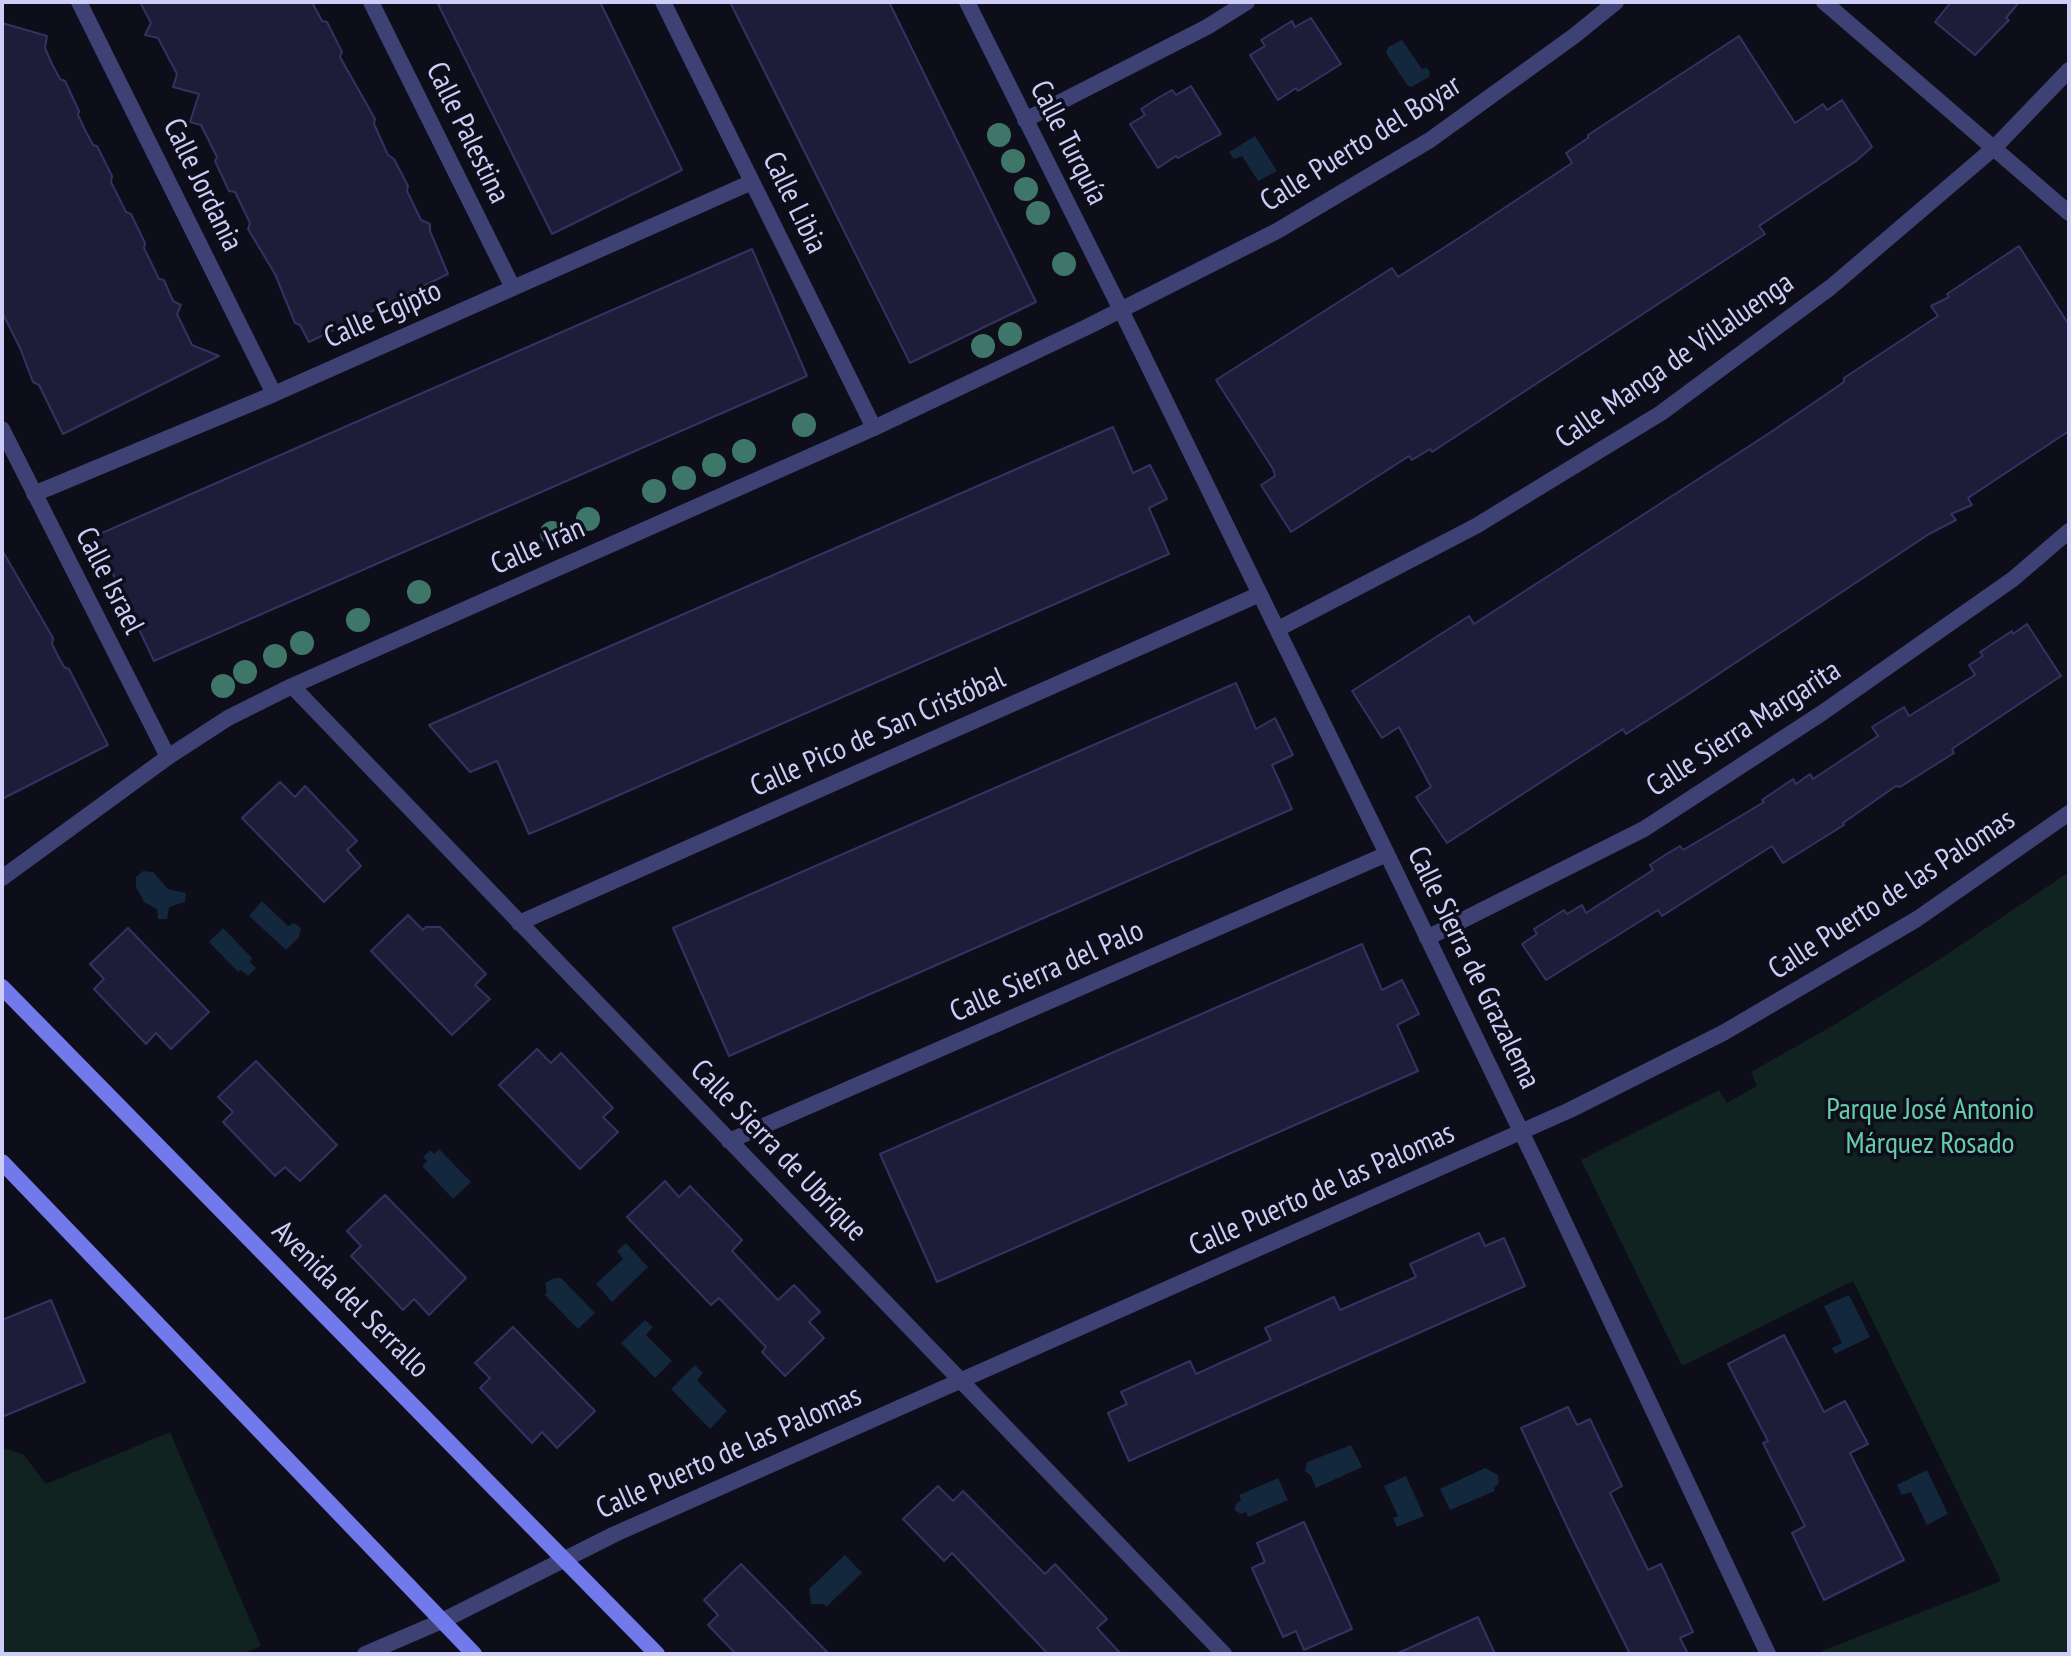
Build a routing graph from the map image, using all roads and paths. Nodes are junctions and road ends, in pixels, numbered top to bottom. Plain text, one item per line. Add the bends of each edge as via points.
1 (79, 2) edge
2 (371, 2) edge
3 (663, 2) edge
4 (967, 2) edge
5 (1247, 2) edge
6 (1616, 2) edge
7 (1824, 2) edge
8 (2069, 70) edge
9 (1025, 120) junction
10 (1994, 148) junction
11 (752, 182) junction
12 (2069, 213) edge
13 (513, 288) junction
14 (1121, 310) junction
15 (274, 394) junction
16 (874, 428) junction
17 (2, 429) edge
18 (34, 494) junction
19 (2069, 531) edge
20 (1260, 594) junction
21 (1278, 629) junction
22 (292, 686) junction
23 (168, 757) junction
24 (2069, 813) edge
25 (1387, 854) junction
26 (2, 878) edge
27 (519, 923) junction
28 (1427, 938) junction
29 (2, 987) edge
30 (1521, 1132) junction
31 (729, 1141) junction
32 (2, 1162) edge
33 (961, 1381) junction
34 (565, 1557) junction
35 (442, 1621) junction
36 (365, 1654) edge
37 (474, 1654) edge
38 (657, 1654) edge
39 (1224, 1654) edge
40 (1768, 1654) edge

1 - 15 street, Calle Jordania
2 - 13 street, Calle Palestina
3 - 11 street, Calle Libia
4 - 9 street, Calle Turquía
5 - 9 street
6 - 14 street, Calle Puerto del Boyar via 1430,140 1277,231
7 - 10 street
8 - 10 street, Calle Manga de Villaluenga
9 - 14 street, Calle Turquía
10 - 12 street
10 - 21 street, Calle Manga de Villaluenga via 1831,287 1661,413 1476,526
11 - 13 street, Calle Egipto
11 - 16 street, Calle Libia
13 - 15 street, Calle Egipto
14 - 16 street, Calle Irán
14 - 20 street, Calle Sierra de Grazalema
15 - 18 street, Calle Egipto
16 - 22 street, Calle Irán
17 - 18 street, Calle Israel
18 - 23 street, Calle Israel
19 - 28 street, Calle Sierra Margarita via 2013,579 1822,713 1644,829
20 - 21 street, Calle Sierra de Grazalema
20 - 27 street, Calle Pico de San Cristóbal
21 - 25 street, Calle Sierra de Grazalema
22 - 23 street, Calle Irán via 228,718
22 - 27 street, Calle Sierra de Ubrique
23 - 26 street, Calle Irán
24 - 30 street, Calle Puerto de las Palomas via 1917,919 1723,1033
25 - 28 street, Calle Sierra de Grazalema
25 - 31 street, Calle Sierra del Palo
27 - 31 street, Calle Sierra de Ubrique
28 - 30 street, Calle Sierra de Grazalema
29 - 34 street, Avenida del Serrallo
30 - 33 street, Calle Puerto de las Palomas
30 - 40 street, Calle Sierra de Grazalema
31 - 33 street, Calle Sierra de Ubrique
32 - 35 street
33 - 34 street, Calle Puerto de las Palomas
33 - 39 street, Calle Sierra de Ubrique
34 - 35 street, Calle Puerto de las Palomas
34 - 38 street, Avenida del Serrallo
35 - 36 street, Calle Puerto de las Palomas
35 - 37 street

